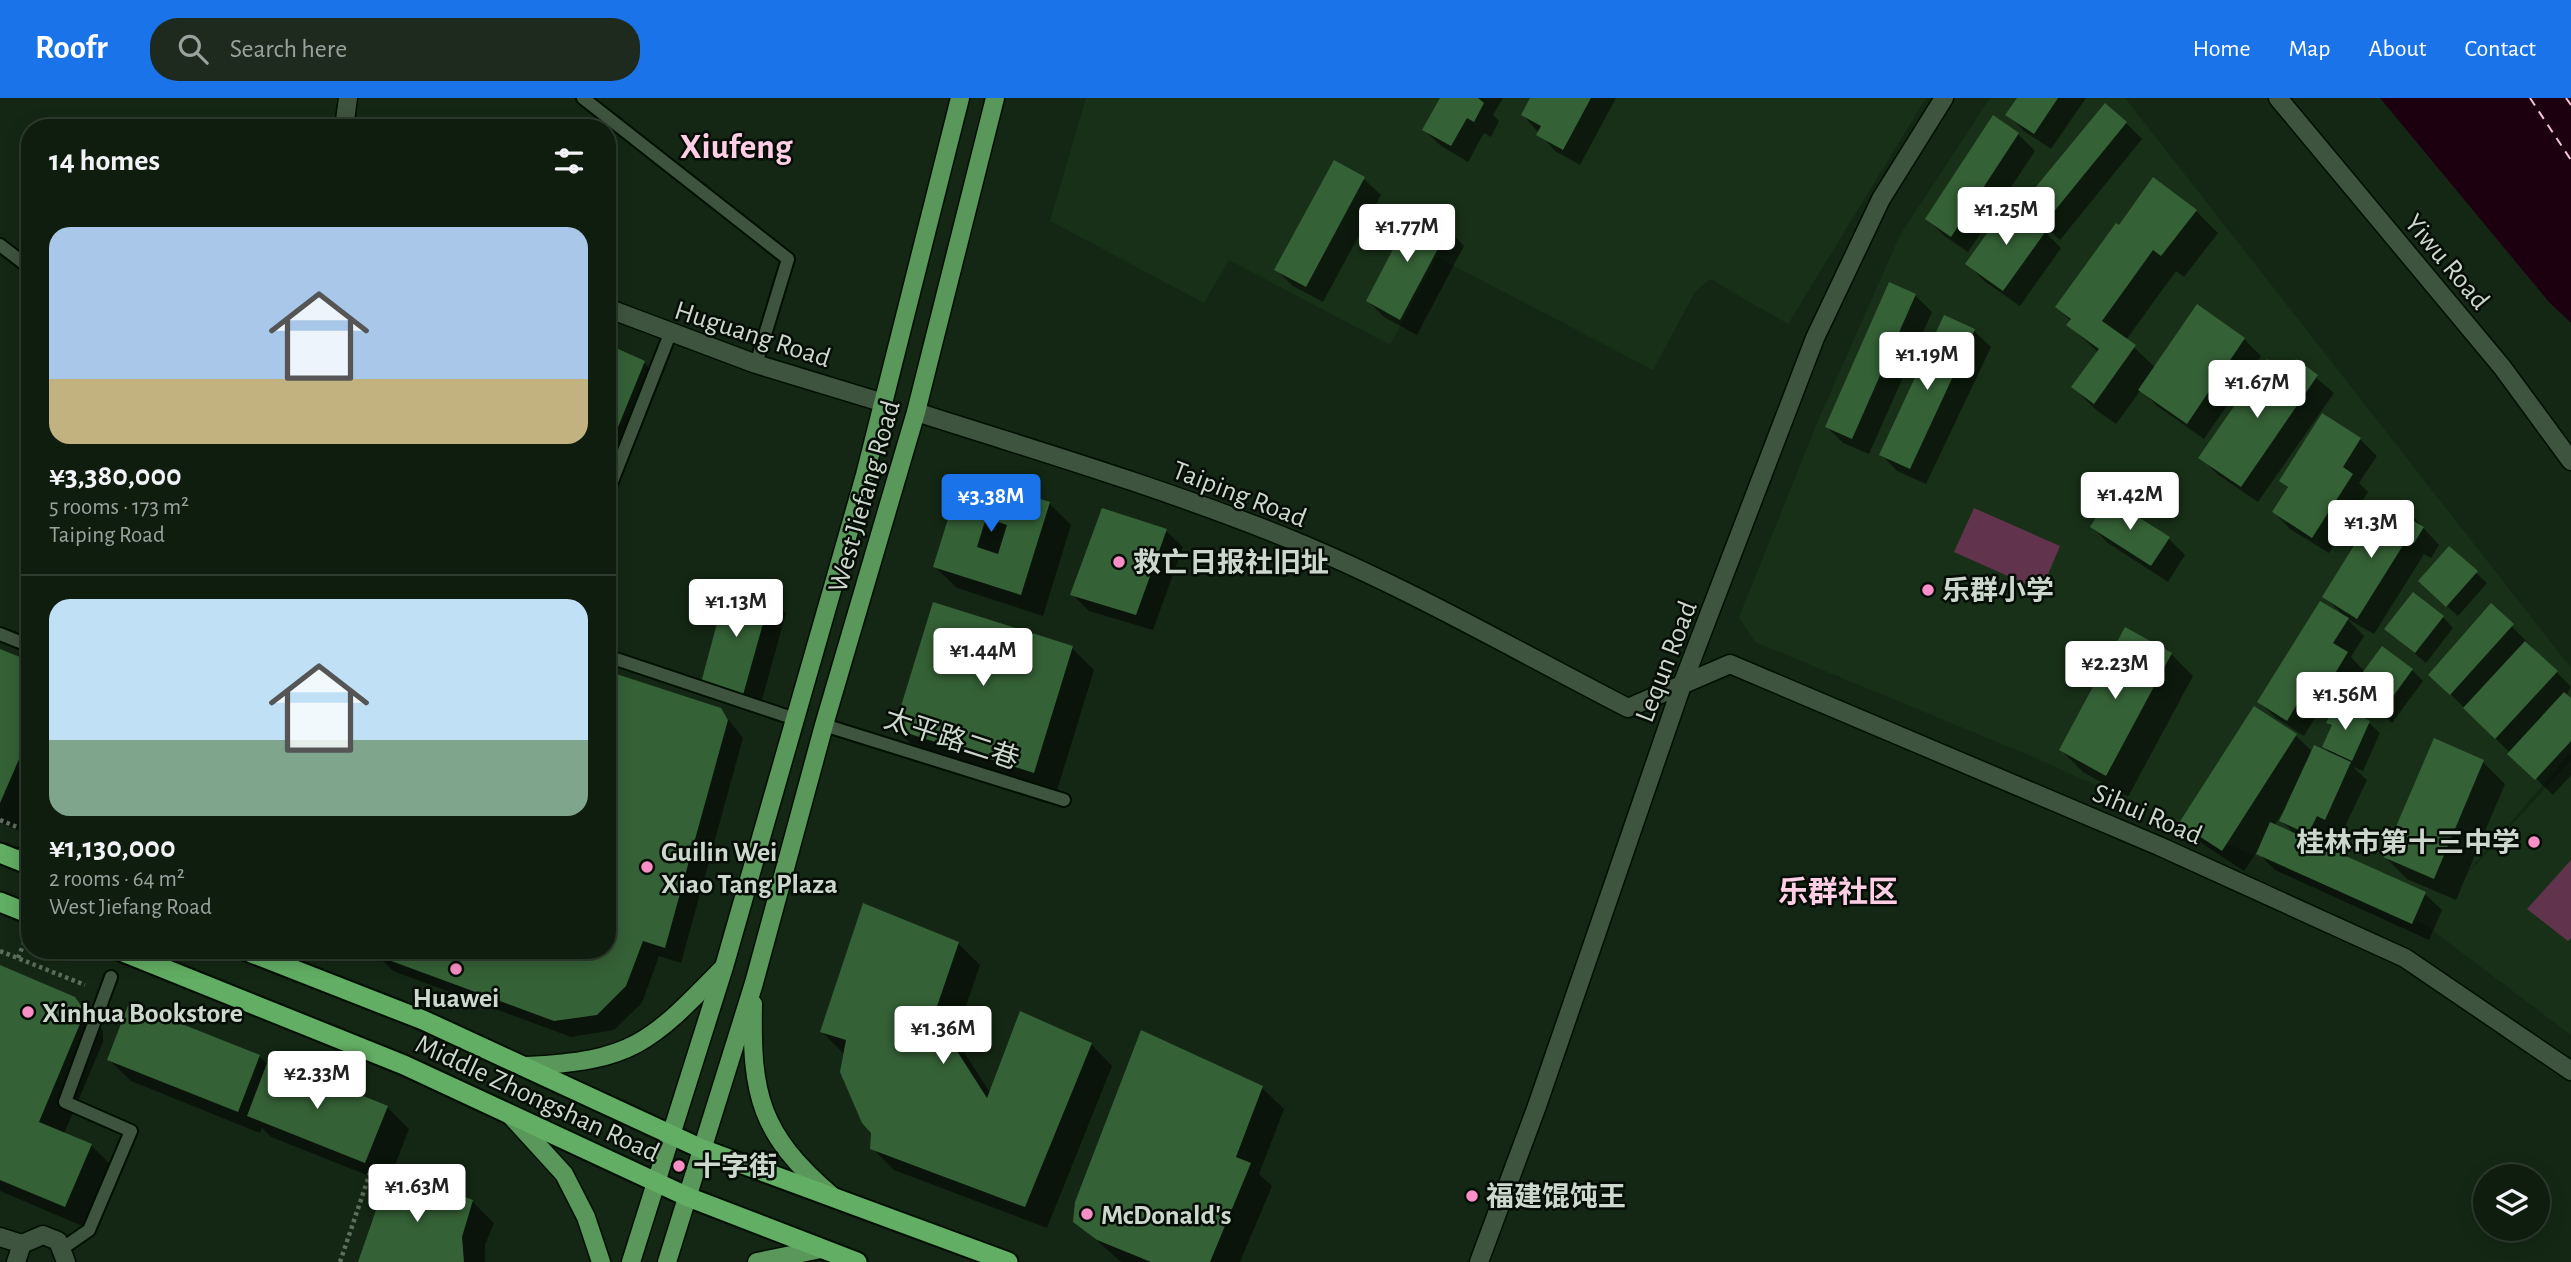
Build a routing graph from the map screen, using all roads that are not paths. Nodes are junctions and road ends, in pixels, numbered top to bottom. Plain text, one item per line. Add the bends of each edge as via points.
1 (348, 98) edge
2 (583, 98) edge
3 (960, 98) edge
4 (995, 98) edge
5 (1944, 98) edge
6 (2278, 98) edge
7 (345, 119) edge
8 (610, 119) edge
9 (616, 124) edge
10 (0, 245) edge
11 (21, 261) edge
12 (616, 317) edge
13 (670, 334) junction
14 (756, 364) junction
15 (884, 402) junction
16 (916, 412) junction
17 (2571, 461) edge
18 (616, 471) edge
19 (0, 634) edge
20 (21, 642) edge
21 (616, 659) edge
22 (1682, 685) junction
23 (795, 719) junction
24 (824, 725) junction
25 (1064, 800) dead end
26 (0, 853) edge
27 (21, 857) edge
28 (0, 902) edge
29 (21, 910) edge
30 (140, 959) edge
31 (267, 959) edge
32 (724, 967) junction
33 (111, 977) dead end
34 (754, 983) junction
35 (526, 1066) junction
36 (2571, 1071) edge
37 (506, 1111) junction
38 (672, 1134) junction
39 (702, 1149) junction
40 (657, 1182) junction
41 (688, 1197) junction
42 (838, 1201) junction
43 (0, 1237) edge
44 (22, 1244) junction
45 (821, 1249) junction
46 (64, 1255) edge
47 (16, 1262) edge
48 (601, 1262) edge
49 (631, 1262) edge
50 (667, 1262) edge
51 (757, 1262) edge
52 (857, 1262) edge
53 (1007, 1262) edge
54 (1479, 1262) edge

1 - 7 street
2 - 8 lane
3 - 15 main road, West Jiefang Road
4 - 16 main road, West Jiefang Road
5 - 22 street, Lequn Road via 1881,199 1815,338
6 - 17 street, Yiwu Road via 2502,367
9 - 14 lane via 788,259
10 - 11 lane
12 - 13 street, Huguang Road
13 - 14 street, Huguang Road
13 - 18 lane
14 - 15 street, Huguang Road
15 - 23 main road, West Jiefang Road
16 - 22 street, Taiping Road via 1189,500 1293,540 1628,708
16 - 24 main road, West Jiefang Road
19 - 20 lane
21 - 23 lane
22 - 36 street, Sihui Road via 1730,664 2159,846 2405,958
22 - 54 street, Lequn Road
23 - 32 main road, West Jiefang Road
24 - 25 lane, 太平路二巷
24 - 34 main road, West Jiefang Road
26 - 27 highway
28 - 29 highway
30 - 37 highway, Middle Zhongshan Road
31 - 35 highway, Middle Zhongshan Road
32 - 35 main road via 642,1044 576,1064
32 - 38 main road, West Jiefang Road
33 - 46 lane via 65,1102 131,1131 89,1230
34 - 39 main road, West Jiefang Road
34 - 42 main road via 752,1040 765,1116 784,1150
35 - 38 highway, Middle Zhongshan Road
37 - 40 highway, Middle Zhongshan Road
37 - 48 main road via 564,1174 586,1217
38 - 39 highway, Middle Zhongshan Road
38 - 40 main road, West Jiefang Road
39 - 41 main road, West Jiefang Road
39 - 42 highway, Middle Zhongshan Road
40 - 41 highway, Middle Zhongshan Road
40 - 49 main road, West Jiefang Road
41 - 45 highway, Middle Zhongshan Road
41 - 50 main road, West Jiefang Road
42 - 53 highway, Middle Zhongshan Road
43 - 44 street
44 - 46 street via 43,1235 58,1241
44 - 47 street
45 - 51 main road
45 - 52 highway, Middle Zhongshan Road

